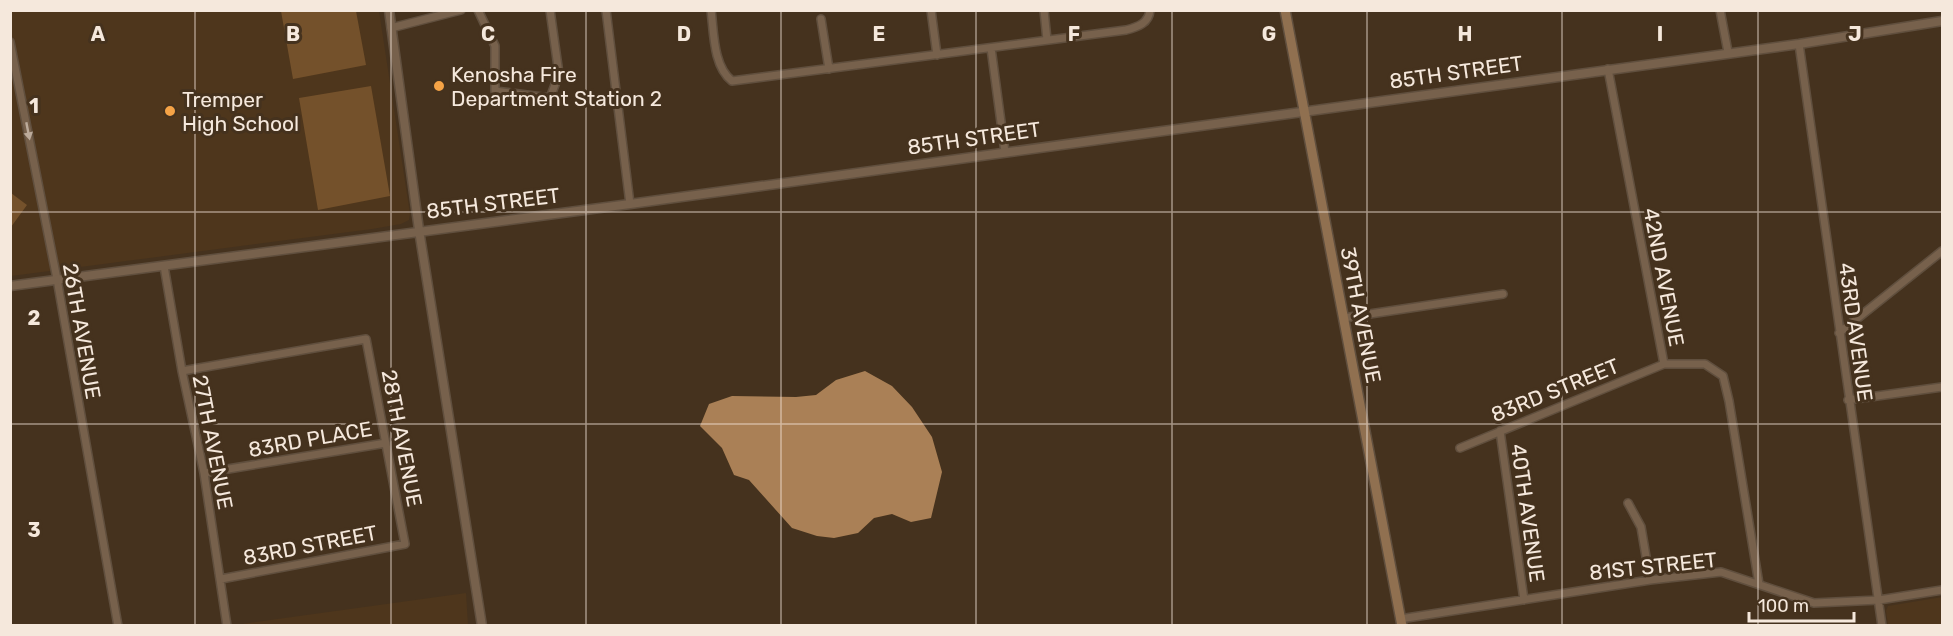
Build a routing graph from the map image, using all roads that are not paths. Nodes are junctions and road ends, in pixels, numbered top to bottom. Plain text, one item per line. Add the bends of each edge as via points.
1 (388, 10) edge
2 (461, 10) edge
3 (478, 10) edge
4 (550, 10) edge
5 (606, 10) edge
6 (711, 10) edge
7 (932, 10) edge
8 (1044, 10) edge
9 (1150, 10) edge
10 (1285, 10) edge
11 (1720, 10) edge
12 (822, 19) dead end
13 (1942, 21) edge
14 (392, 28) junction
15 (1047, 40) junction
16 (10, 42) edge
17 (1799, 44) junction
18 (991, 48) junction
19 (1728, 52) junction
20 (937, 55) junction
21 (829, 69) junction
22 (1608, 69) junction
23 (1304, 111) junction
24 (1005, 152) junction
25 (630, 204) junction
26 (420, 230) junction
27 (1942, 251) edge
28 (164, 266) junction
29 (57, 279) junction
30 (10, 286) edge
31 (1503, 294) dead end
32 (1343, 318) junction
33 (1839, 333) junction
34 (1664, 364) junction
35 (182, 371) junction
36 (1942, 387) edge
37 (1848, 400) junction
38 (1500, 431) junction
39 (386, 443) junction
40 (1460, 448) dead end
41 (204, 473) junction
42 (1628, 503) dead end
43 (405, 544) joint
44 (220, 579) junction
45 (1650, 580) junction
46 (1759, 584) junction
47 (1942, 590) edge
48 (1524, 600) junction
49 (1879, 600) junction
50 (1401, 622) edge
51 (118, 626) edge
52 (227, 626) edge
53 (482, 626) edge
54 (1882, 626) edge

1 - 14 street
2 - 14 street
3 - 4 street via 495,46 495,91 550,98 559,74
5 - 25 street
6 - 21 street via 719,64 732,81
7 - 20 street
8 - 15 street
9 - 15 street via 1146,21 1137,27
10 - 23 main road, 39TH AVENUE
11 - 19 street
12 - 21 street
13 - 17 street, 85TH STREET
14 - 26 street
15 - 18 street
16 -> 29 street, 26TH AVENUE
17 - 19 street, 85TH STREET
17 - 33 street, 43RD AVENUE
18 - 20 street
18 - 24 street
19 - 22 street, 85TH STREET
20 - 21 street
22 - 23 street, 85TH STREET
22 - 34 street, 42ND AVENUE
23 - 24 street, 85TH STREET
23 - 32 main road, 39TH AVENUE
24 - 25 street, 85TH STREET
25 - 26 street, 85TH STREET
26 - 28 street, 85TH STREET
26 - 53 street
27 - 33 street
28 - 29 street, 85TH STREET
28 - 35 street, 27TH AVENUE
29 - 30 street, 85TH STREET
29 - 51 street, 26TH AVENUE
31 - 32 street
32 - 50 main road, 39TH AVENUE
33 - 37 street, 43RD AVENUE
34 - 38 street, 83RD STREET
34 - 46 street, 42ND AVENUE via 1705,364 1723,376
35 - 39 street, 28TH AVENUE via 366,339
35 - 41 street, 27TH AVENUE
36 - 37 street
37 - 49 street, 43RD AVENUE
38 - 40 street, 83RD STREET
38 - 48 street, 40TH AVENUE
39 - 41 street, 83RD PLACE
39 - 43 street, 28TH AVENUE
41 - 44 street, 27TH AVENUE
42 - 45 street via 1641,527
43 - 44 street, 83RD STREET
44 - 52 street, 27TH AVENUE
45 - 46 street, 81ST STREET via 1721,572
45 - 48 street, 81ST STREET
46 - 49 street, 81ST STREET via 1814,603
47 - 49 street, 81ST STREET
48 - 50 street, 81ST STREET
49 - 54 street, 43RD AVENUE

